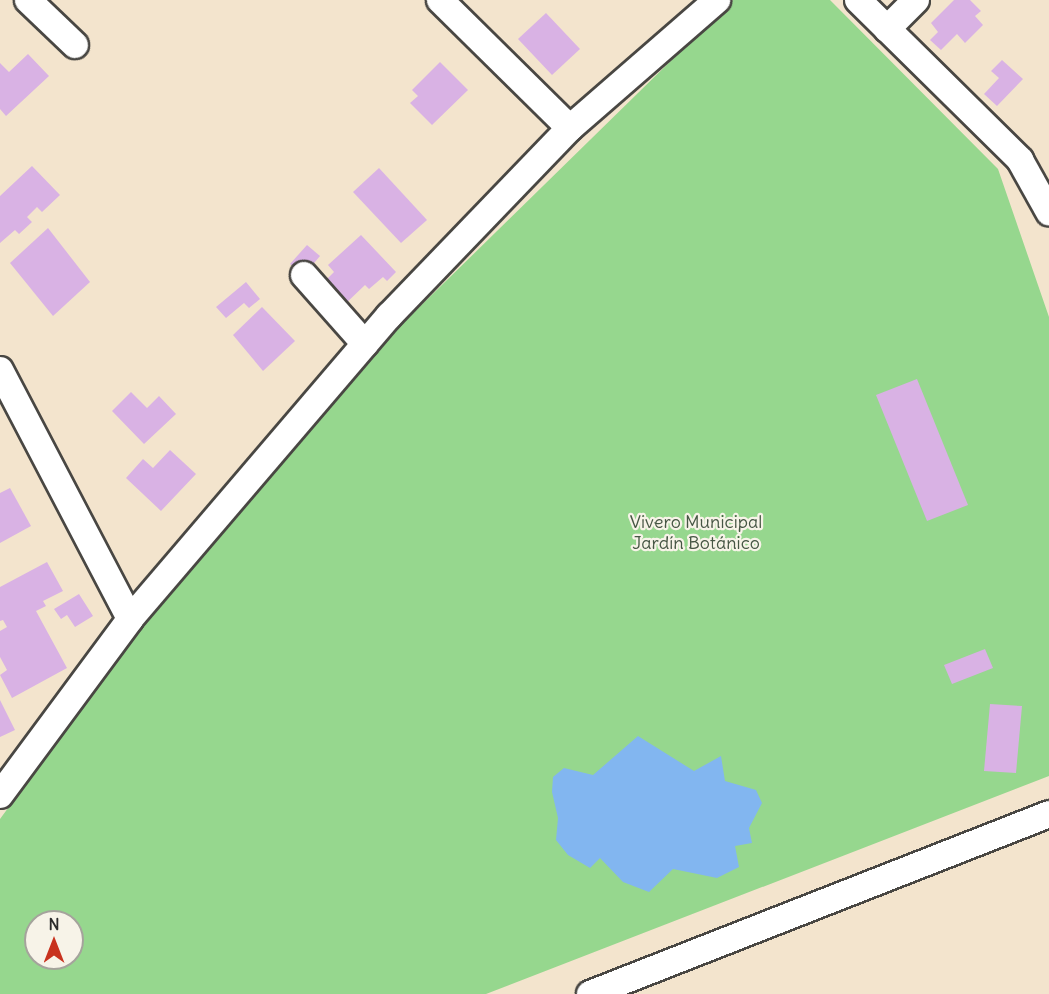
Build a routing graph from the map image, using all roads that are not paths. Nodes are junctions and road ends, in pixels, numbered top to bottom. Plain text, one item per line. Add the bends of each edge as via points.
1 (28, 0) edge
2 (440, 0) edge
3 (717, 0) edge
4 (858, 0) edge
5 (915, 0) edge
6 (887, 29) junction
7 (75, 45) dead end
8 (570, 128) junction
9 (1049, 212) edge
10 (304, 275) dead end
11 (365, 345) junction
12 (0, 370) edge
13 (130, 619) junction
14 (0, 795) edge
15 (1049, 814) edge
16 (590, 994) edge

1 - 7 street
2 - 8 street
3 - 8 street
4 - 6 street
5 - 6 street
6 - 9 street via 1020,160
8 - 11 street
10 - 11 street
11 - 13 street
12 - 13 street
13 - 14 street
15 - 16 street

